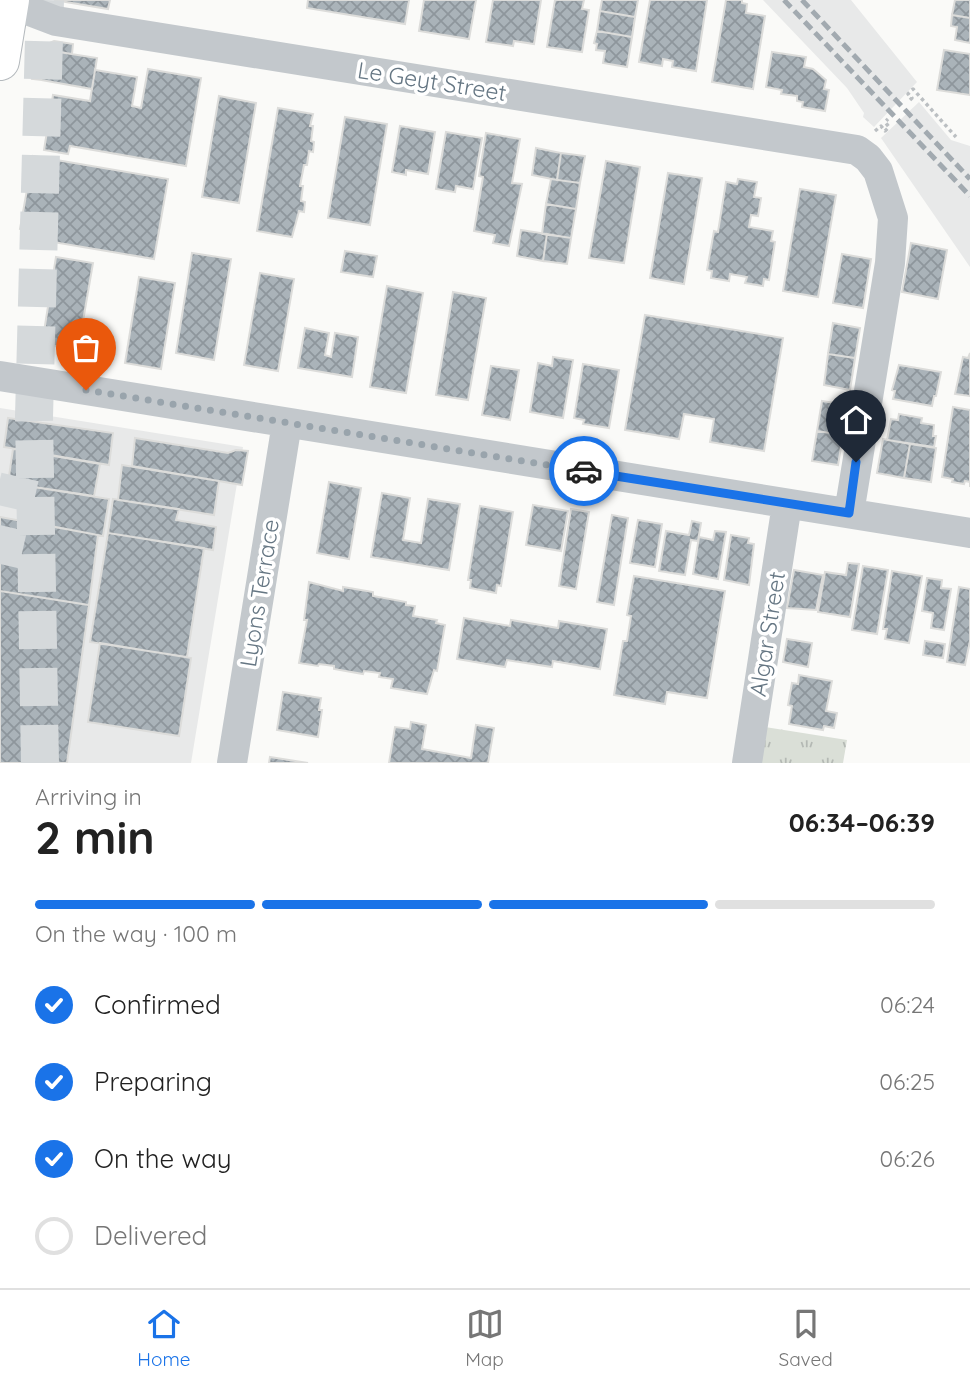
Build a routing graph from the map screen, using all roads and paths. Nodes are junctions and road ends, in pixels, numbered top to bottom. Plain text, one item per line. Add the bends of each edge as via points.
1 (7, 1) edge
2 (0, 61) edge
3 (910, 100) dead end
4 (888, 119) dead end
5 (956, 137) dead end
6 (864, 142) junction
7 (0, 376) edge
8 (287, 423) junction
9 (787, 504) junction
10 (849, 513) junction
11 (970, 533) edge
12 (232, 763) edge
13 (747, 763) edge

1 - 2 highway
1 - 6 street, Le Geyt Street via 56,21
3 - 5 path via 908,94 913,89
4 - 6 path via 885,131 881,126
6 - 10 street via 893,218 890,263
7 - 8 street
8 - 9 street
8 - 12 street, Lyons Terrace
9 - 10 street
9 - 13 street, Algar Street
10 - 11 street

